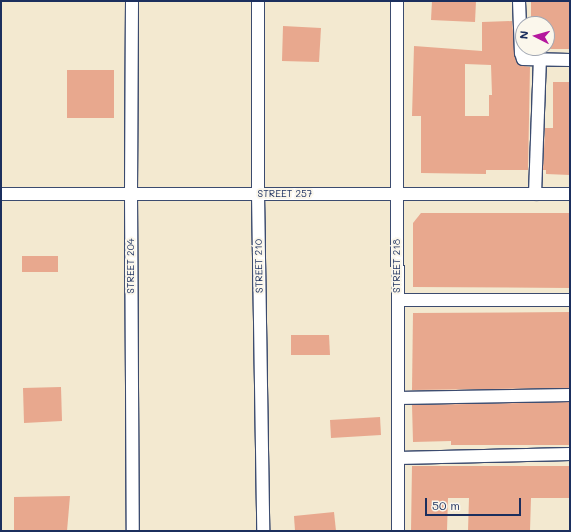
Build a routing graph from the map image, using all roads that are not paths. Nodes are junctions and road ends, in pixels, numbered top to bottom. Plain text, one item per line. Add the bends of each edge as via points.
1 (132, 1) edge
2 (258, 1) edge
3 (397, 1) edge
4 (519, 1) edge
5 (540, 60) junction
6 (570, 60) edge
7 (1, 194) edge
8 (130, 194) junction
9 (258, 194) junction
10 (397, 194) junction
11 (534, 194) junction
12 (570, 194) edge
13 (398, 300) junction
14 (570, 300) edge
15 (570, 395) edge
16 (398, 398) junction
17 (570, 454) edge
18 (398, 458) junction
19 (133, 531) edge
20 (264, 531) edge
21 (398, 531) edge

1 - 8 street, STREET 204
2 - 9 street, STREET 210
3 - 10 street, STREET 218
4 - 5 street via 521,54 523,59
5 - 6 street
5 - 11 street
7 - 8 street, STREET 257
8 - 9 street, STREET 257
8 - 19 street, STREET 204
9 - 10 street, STREET 257
9 - 20 street, STREET 210
10 - 11 street, STREET 257
10 - 13 street, STREET 218
11 - 12 street, STREET 257
13 - 14 street
13 - 16 street, STREET 218
15 - 16 street
16 - 18 street, STREET 218
17 - 18 street
18 - 21 street, STREET 218

